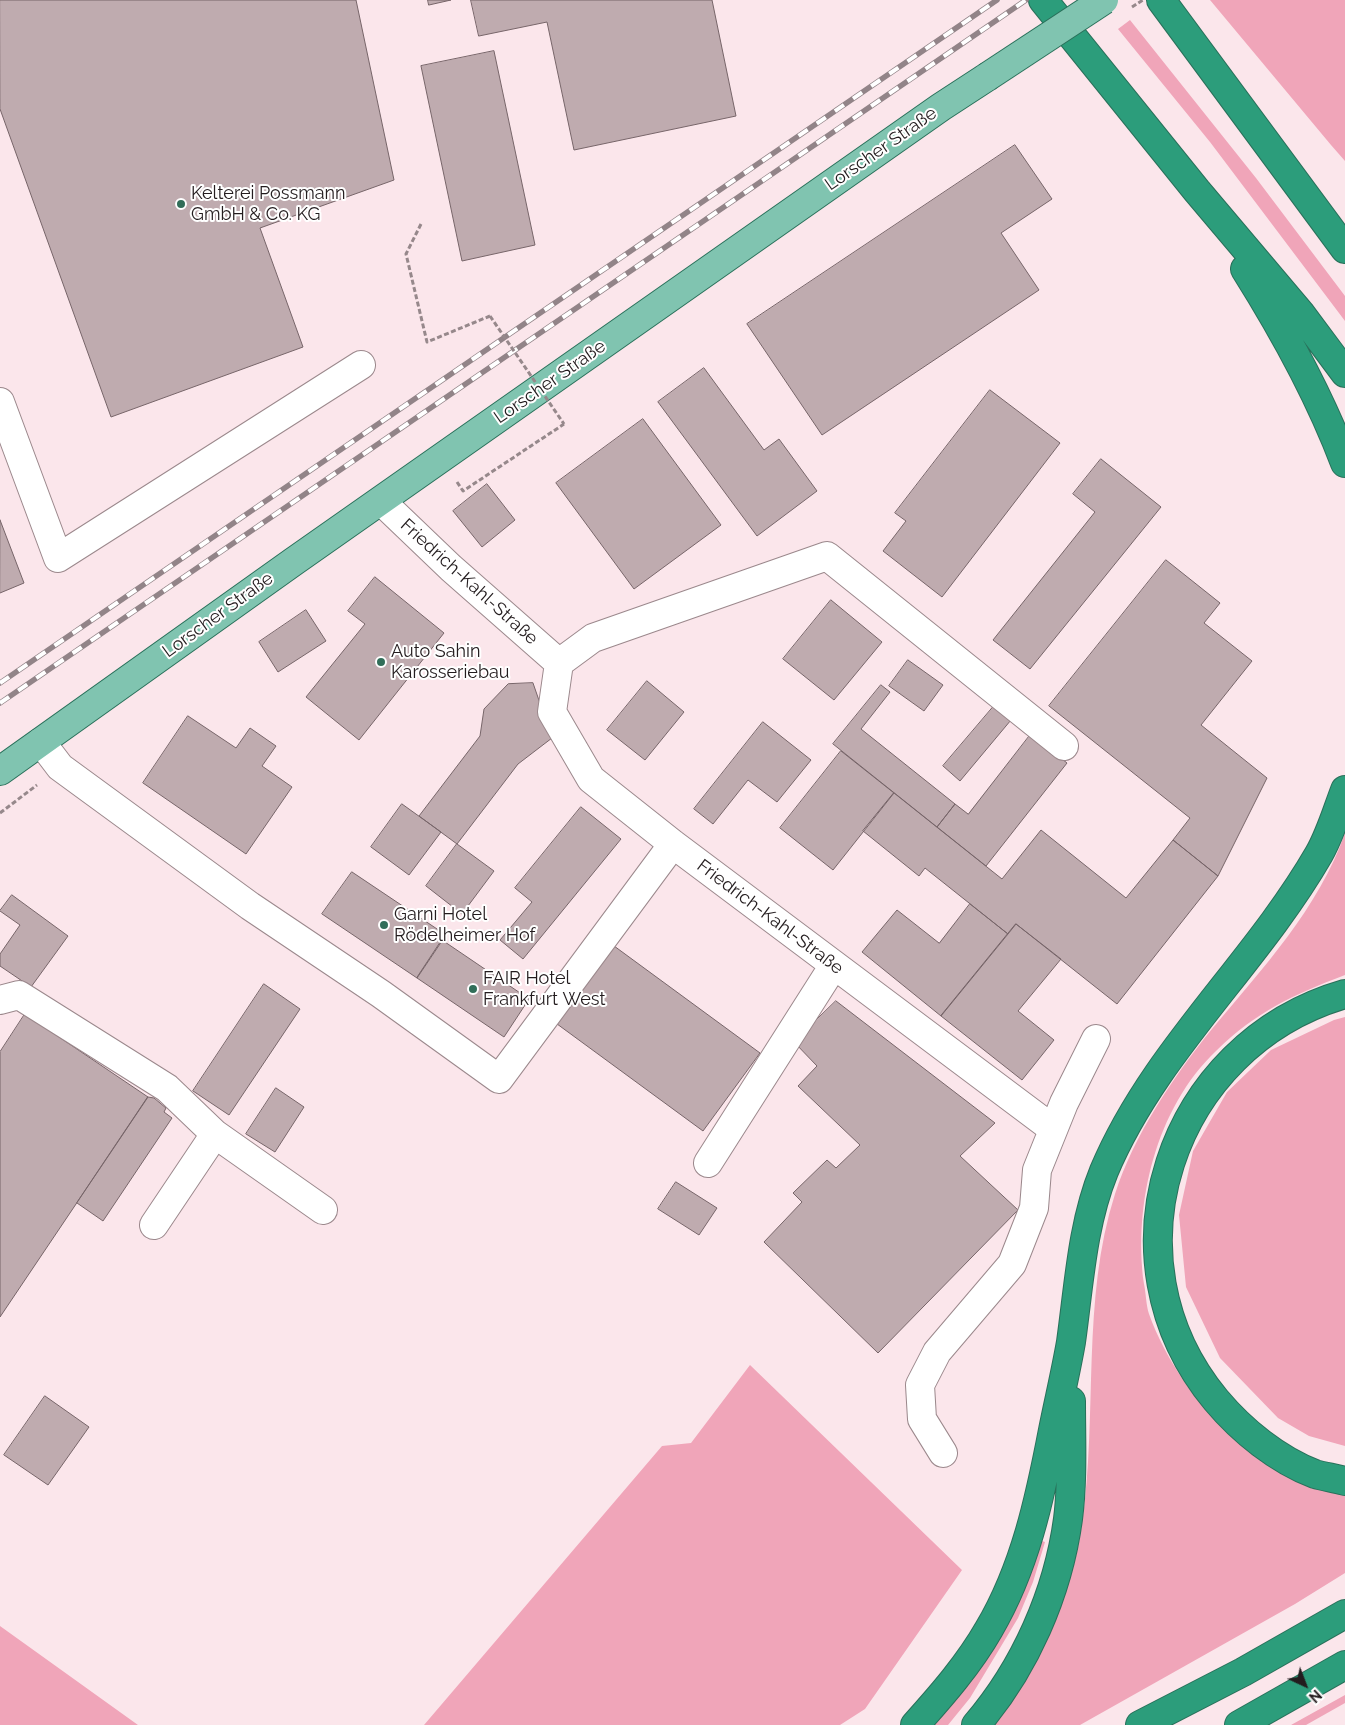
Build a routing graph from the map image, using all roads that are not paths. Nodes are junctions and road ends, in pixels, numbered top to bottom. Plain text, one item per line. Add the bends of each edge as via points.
1 (1043, 0) edge
2 (1104, 0) edge
3 (1161, 0) edge
4 (1197, 191) junction
5 (1344, 247) edge
6 (361, 365) dead end
7 (1345, 373) edge
8 (0, 402) edge
9 (1345, 463) edge
10 (381, 501) junction
11 (559, 663) junction
12 (41, 742) junction
13 (1064, 746) dead end
14 (0, 771) edge
15 (1345, 790) edge
16 (673, 844) junction
17 (834, 965) junction
18 (1345, 994) edge
19 (0, 1000) edge
20 (1096, 1039) dead end
21 (1053, 1129) junction
22 (215, 1134) junction
23 (708, 1163) dead end
24 (323, 1210) dead end
25 (154, 1225) dead end
26 (1070, 1344) junction
27 (943, 1453) dead end
28 (1345, 1480) edge
29 (1345, 1614) edge
30 (1345, 1665) edge
31 (915, 1725) edge
32 (976, 1725) edge
33 (1140, 1725) edge
34 (1239, 1725) edge

1 - 4 highway
2 - 10 main road, Lorscher Straße, bridge via 933,113
3 - 5 highway
4 - 7 highway via 1301,314
4 - 9 highway via 1277,320 1318,396
6 - 8 street via 58,558
10 - 11 street, Friedrich-Kahl-Straße
10 - 12 main road, Lorscher Straße
11 - 13 street via 593,638 826,556
11 - 16 street, Friedrich-Kahl-Straße via 552,712 591,779
12 - 14 main road, Lorscher Straße
12 - 16 street via 60,767 92,791 250,906 499,1079
15 - 26 highway via 1321,852 1274,922 1195,1023 1140,1101 1104,1173 1085,1238
16 - 17 street, Friedrich-Kahl-Straße
17 - 21 street, Friedrich-Kahl-Straße
17 - 23 street
18 - 28 highway via 1309,1007 1247,1045 1208,1088 1191,1113 1169,1166 1158,1223 1157,1255 1168,1314 1190,1365 1228,1415 1278,1454 1316,1474
19 - 22 street via 19,995 166,1088
20 - 21 street
21 - 27 street via 1037,1170 1034,1208 1012,1264 937,1352 920,1385 922,1419
22 - 24 street
22 - 25 street
26 - 31 highway via 1042,1486 1012,1584 968,1661
26 - 32 highway via 1072,1475 1059,1564 1028,1645 1007,1683
29 - 33 highway
30 - 34 highway

